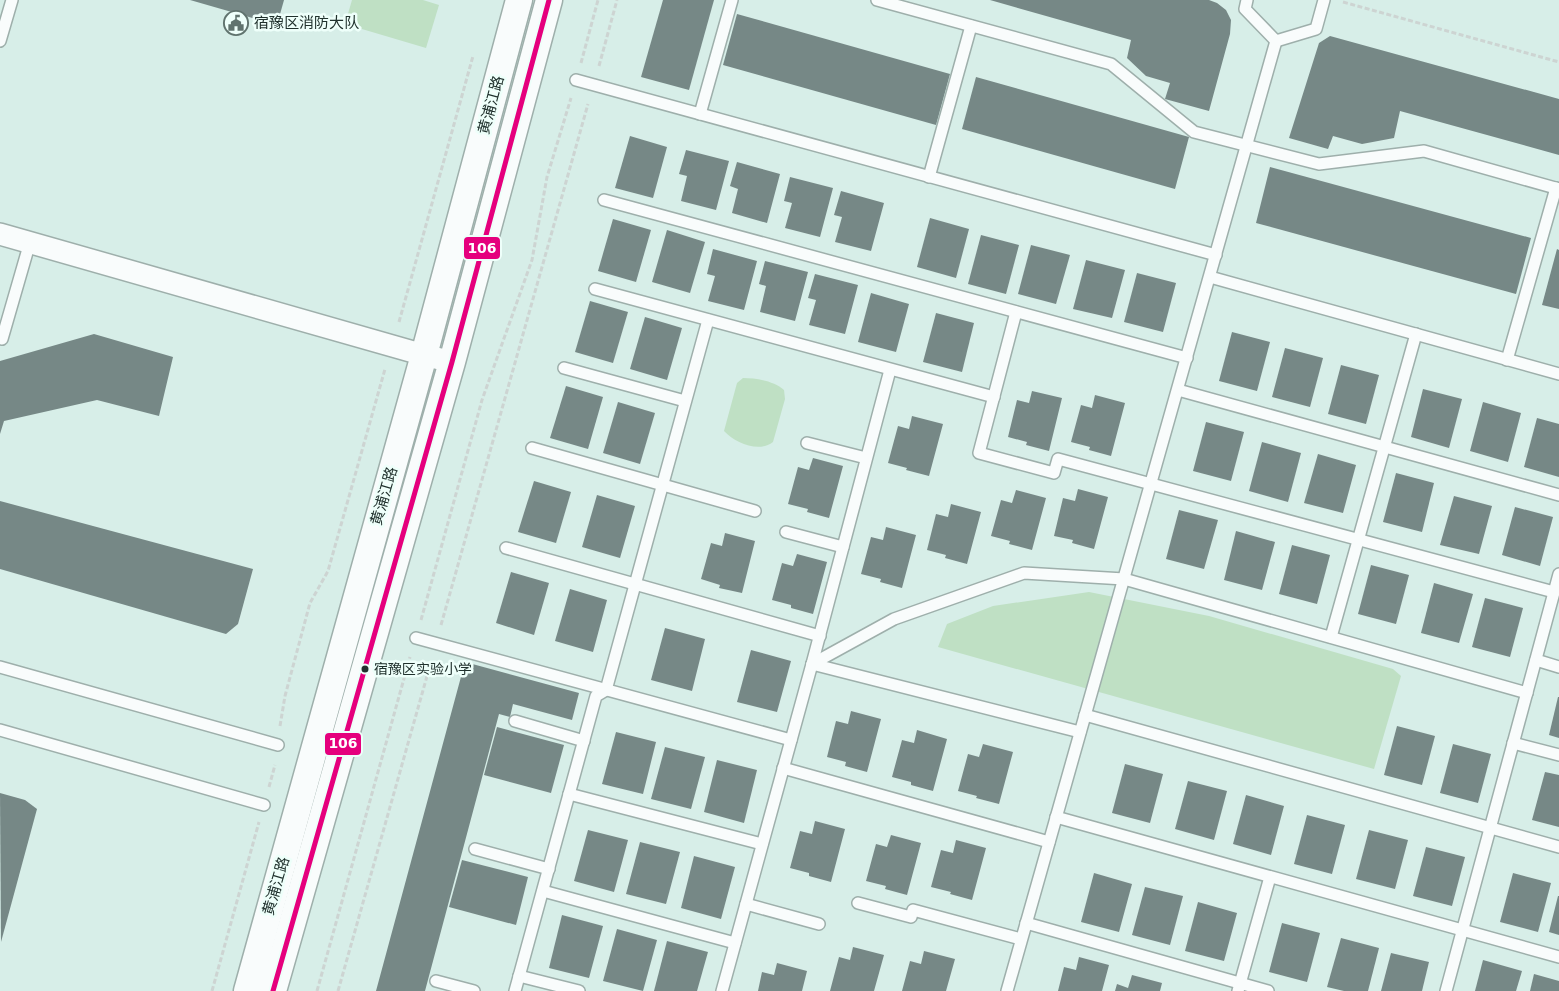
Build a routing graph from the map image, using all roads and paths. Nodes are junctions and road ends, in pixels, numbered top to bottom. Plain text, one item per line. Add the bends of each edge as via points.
1 (12, 0) edge
2 (519, 0) edge
3 (549, 0) edge
4 (598, 0) edge
5 (617, 0) edge
6 (732, 0) edge
7 (877, 0) edge
8 (1248, 0) edge
9 (1324, 0) edge
10 (1338, 0) edge
11 (971, 26) junction
12 (0, 40) edge
13 (1276, 41) junction
14 (476, 48) dead end
15 (1559, 62) edge
16 (576, 80) junction
17 (594, 85) junction
18 (700, 114) junction
19 (1247, 145) junction
20 (929, 177) junction
21 (1558, 188) edge
22 (604, 200) dead end
23 (0, 234) edge
24 (30, 242) junction
25 (1216, 255) junction
26 (1210, 277) junction
27 (595, 289) dead end
28 (1016, 312) junction
29 (708, 320) junction
30 (1416, 334) junction
31 (2, 339) dead end
32 (392, 346) junction
33 (424, 355) junction
34 (1187, 358) junction
35 (1507, 360) junction
36 (452, 362) junction
37 (564, 368) dead end
38 (890, 370) junction
39 (1559, 374) edge
40 (1178, 390) junction
41 (994, 397) junction
42 (685, 401) junction
43 (806, 443) dead end
44 (1385, 447) junction
45 (532, 448) dead end
46 (866, 458) junction
47 (1152, 483) junction
48 (662, 484) junction
49 (1559, 495) edge
50 (755, 511) dead end
51 (786, 532) dead end
52 (1359, 539) junction
53 (843, 547) junction
54 (506, 548) dead end
55 (1559, 575) edge
56 (1124, 579) junction
57 (635, 584) junction
58 (1554, 592) junction
59 (820, 636) junction
60 (1331, 637) junction
61 (416, 638) junction
62 (436, 644) junction
63 (1536, 660) junction
64 (812, 664) junction
65 (1559, 666) edge
66 (0, 667) edge
67 (606, 690) junction
68 (1527, 693) junction
69 (1085, 715) junction
70 (515, 721) dead end
71 (0, 730) edge
72 (1080, 732) junction
73 (791, 740) junction
74 (584, 741) junction
75 (1513, 743) junction
76 (278, 746) junction
77 (1559, 755) edge
78 (783, 768) junction
79 (569, 794) junction
80 (264, 805) junction
81 (1056, 817) junction
82 (1491, 828) junction
83 (1049, 842) junction
84 (762, 844) junction
85 (1559, 847) edge
86 (475, 849) dead end
87 (549, 869) junction
88 (1270, 877) junction
89 (543, 891) junction
90 (858, 903) dead end
91 (746, 904) junction
92 (1026, 923) junction
93 (819, 924) dead end
94 (1463, 931) junction
95 (1022, 939) junction
96 (735, 943) junction
97 (1559, 957) edge
98 (520, 976) junction
99 (436, 981) dead end
100 (1239, 987) edge
101 (212, 991) edge
102 (246, 991) edge
103 (273, 991) edge
104 (317, 991) edge
105 (338, 991) edge
106 (474, 991) edge
107 (515, 991) edge
108 (579, 991) edge
109 (722, 991) edge
110 (1007, 991) edge
111 (1268, 991) edge
112 (1446, 991) edge

1 - 12 lane
2 - 33 street, 黄浦江路
3 - 36 street, 黄浦江路
4 - 16 path
5 - 17 path
6 - 18 lane
7 - 11 lane
8 - 13 lane via 1245,9
9 - 13 lane via 1316,29
10 - 15 path
11 - 19 lane via 1111,64 1194,132
11 - 20 lane
13 - 19 lane
14 - 32 path
16 - 17 lane
16 - 61 path via 547,177 532,260 482,400
17 - 18 lane
17 - 62 path
18 - 20 lane
19 - 21 lane via 1319,164 1424,151
19 - 25 lane
20 - 25 lane
21 - 35 lane
22 - 28 lane
23 - 24 street
24 - 31 lane
24 - 32 street
25 - 26 lane
26 - 30 lane
26 - 34 lane
27 - 29 lane
28 - 34 lane
28 - 41 lane
29 - 38 lane
29 - 42 lane
30 - 35 lane
30 - 44 lane
32 - 33 street
32 - 76 path via 328,571 310,603 285,696
33 - 36 street
33 - 102 street, 黄浦江路
34 - 40 lane
35 - 39 lane
36 - 103 street, 黄浦江路
37 - 42 lane
38 - 41 lane
38 - 46 lane
40 - 44 lane
40 - 47 lane
41 - 47 lane via 979,453 1054,473 1058,459
42 - 48 lane
43 - 46 lane
44 - 49 lane
44 - 52 lane
45 - 48 lane
46 - 53 lane
47 - 52 lane
47 - 56 lane
48 - 50 lane
48 - 57 lane
51 - 53 lane
52 - 58 lane
52 - 60 lane
53 - 59 lane
54 - 57 lane
55 - 58 lane
56 - 60 lane
56 - 64 lane via 1024,572 894,619
56 - 69 lane
57 - 59 lane
57 - 67 lane
58 - 63 lane
59 - 64 lane
60 - 68 lane
61 - 62 lane
61 - 104 path
62 - 67 lane
62 - 105 path
63 - 65 lane
63 - 68 lane
64 - 72 lane
64 - 73 lane
66 - 76 lane
67 - 73 lane
67 - 74 lane via 596,696
68 - 75 lane
69 - 72 lane
69 - 82 lane
70 - 74 lane
71 - 80 lane
72 - 81 lane
73 - 78 lane
74 - 79 lane
75 - 77 lane
75 - 82 lane
76 - 80 path
78 - 83 lane
78 - 84 lane
79 - 84 lane
79 - 87 lane
80 - 101 path
81 - 83 lane
81 - 88 lane
82 - 85 lane
82 - 94 lane
83 - 92 lane
84 - 91 lane
86 - 87 lane
87 - 89 lane
88 - 94 lane
88 - 100 lane
89 - 96 lane
89 - 98 lane
90 - 95 lane via 911,917 912,910
91 - 93 lane
91 - 96 lane
92 - 95 lane
92 - 100 lane
94 - 97 lane
94 - 112 lane
95 - 110 lane
96 - 109 lane
98 - 107 lane
98 - 108 lane
99 - 106 lane
100 - 111 lane

